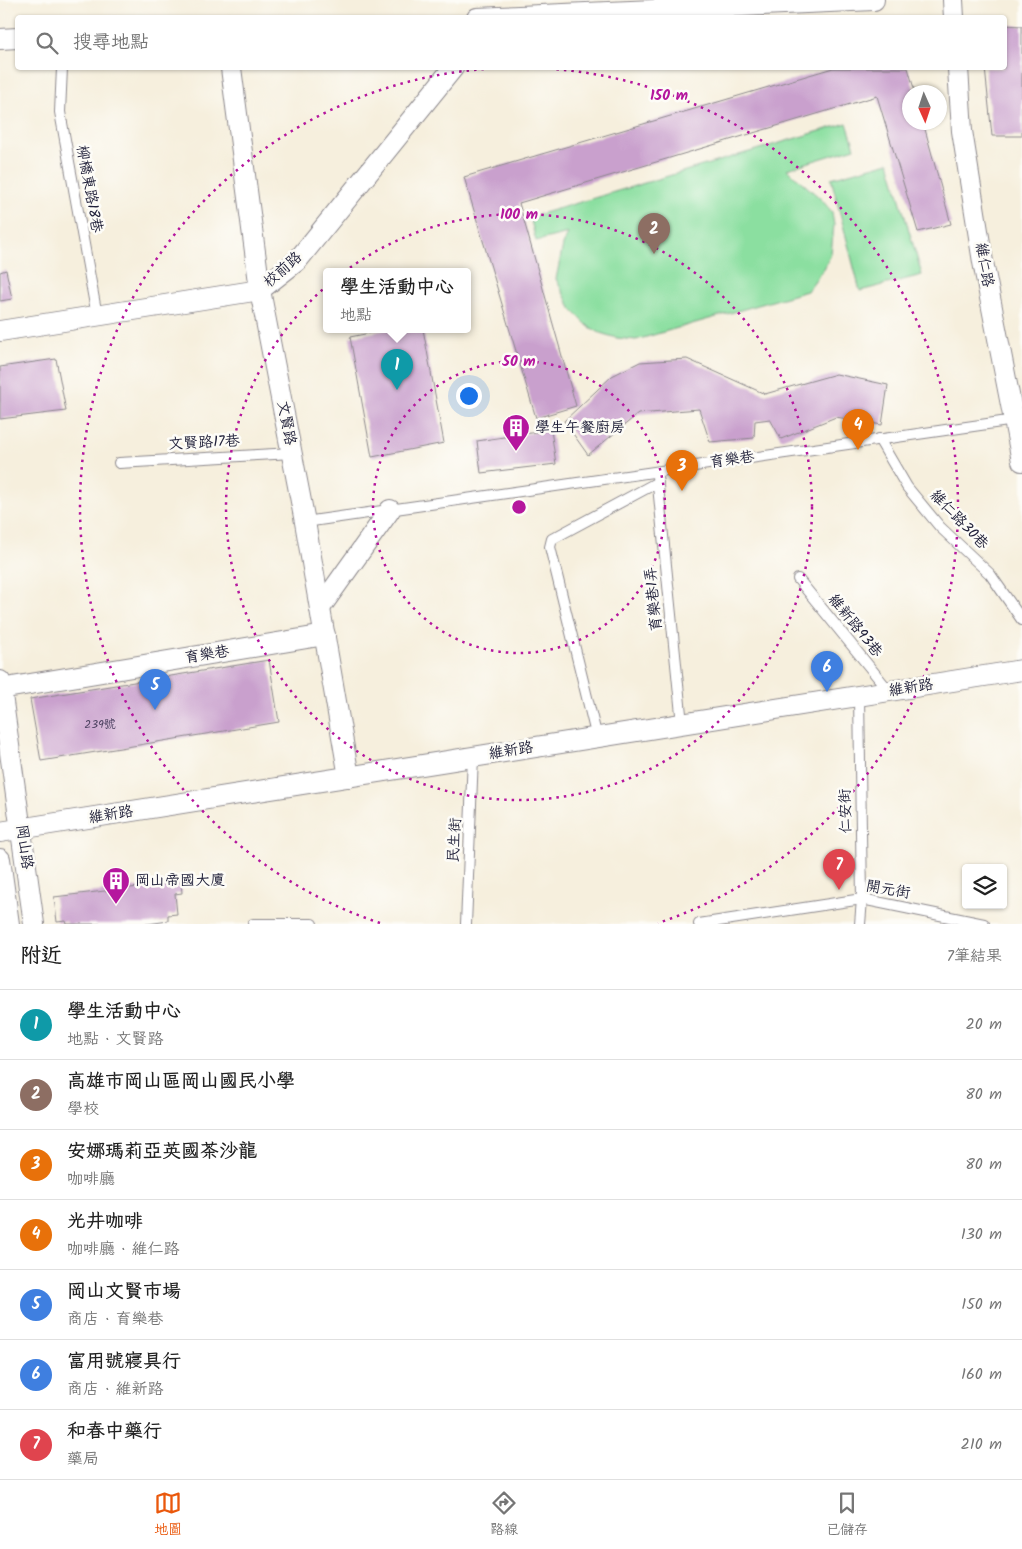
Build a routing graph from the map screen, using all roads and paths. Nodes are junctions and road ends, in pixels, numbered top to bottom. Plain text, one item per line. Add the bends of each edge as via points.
1 (874, 0) edge
2 (953, 0) edge
3 (515, 11) edge
4 (493, 15) edge
5 (954, 15) edge
6 (15, 38) edge
7 (0, 39) edge
8 (62, 70) edge
9 (231, 70) edge
10 (451, 70) edge
11 (958, 70) edge
12 (260, 290) junction
13 (97, 316) junction
14 (0, 331) edge
15 (1015, 420) junction
16 (878, 439) junction
17 (292, 453) junction
18 (1022, 462) edge
19 (119, 463) dead end
20 (657, 471) junction
21 (658, 482) junction
22 (390, 510) junction
23 (305, 522) junction
24 (798, 579) dead end
25 (320, 608) junction
26 (1022, 620) edge
27 (325, 635) junction
28 (1022, 670) edge
29 (0, 686) edge
30 (889, 691) junction
31 (859, 696) junction
32 (682, 724) junction
33 (597, 738) junction
34 (473, 757) junction
35 (349, 777) junction
36 (22, 828) junction
37 (0, 832) edge
38 (0, 859) edge
39 (862, 899) junction
40 (10, 924) edge
41 (34, 924) edge
42 (253, 924) edge
43 (312, 924) edge
44 (466, 924) edge
45 (699, 924) edge
46 (860, 924) edge
47 (984, 924) edge

1 - 3 street
2 - 5 street
3 - 4 street
6 - 7 street
8 - 13 lane, 柳橋東路18巷 via 60,112
9 - 12 street, 文賢路
10 - 12 street, 校前路 via 297,261
11 - 15 street, 維仁路 via 962,131 983,262
12 - 13 street, 校前路
12 - 17 street, 文賢路
13 - 14 street, 校前路
15 - 16 lane, 育樂巷
15 - 18 street, 維仁路
16 - 20 lane, 育樂巷
16 - 26 lane, 維仁路30巷 via 907,486 940,527 990,574
17 - 19 lane, 文賢路17巷
17 - 23 street, 文賢路
20 - 21 lane, 育樂巷1弄
20 - 22 lane, 育樂巷
21 - 32 lane, 育樂巷1弄
21 - 33 lane via 552,538 550,547
22 - 23 lane, 育樂巷
22 - 25 street
23 - 25 street, 文賢路
24 - 30 lane, 維新路93巷
25 - 27 street, 文賢路
27 - 29 street, 育樂巷
27 - 35 street, 文賢路
28 - 30 street, 維新路
29 - 36 street, 岡山路
30 - 31 street, 維新路
31 - 32 street, 維新路
31 - 39 lane, 仁安街
32 - 33 street, 維新路
33 - 34 street, 維新路
34 - 35 street, 維新路
34 - 44 lane, 民生街
35 - 36 street, 維新路
36 - 37 street, 維新路
36 - 41 street, 岡山路
38 - 40 street, 岡山路
39 - 45 lane, 開元街
39 - 46 lane, 仁安街
39 - 47 lane, 開元街
42 - 43 lane

